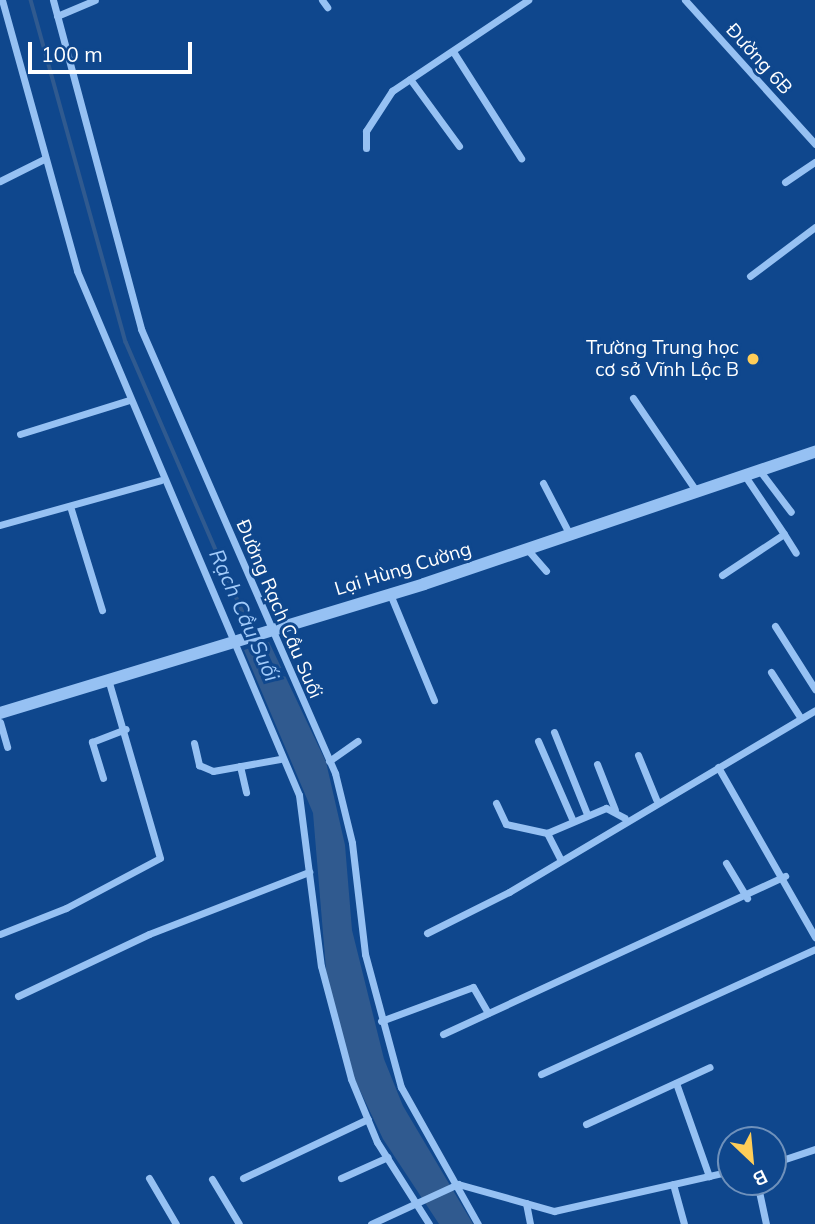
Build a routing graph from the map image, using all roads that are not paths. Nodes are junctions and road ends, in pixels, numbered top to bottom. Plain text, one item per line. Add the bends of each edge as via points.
1 (2, 0) edge
2 (53, 0) edge
3 (95, 0) edge
4 (528, 0) edge
5 (685, 0) edge
6 (57, 16) junction
7 (454, 53) junction
8 (410, 79) junction
9 (813, 142) edge
10 (459, 146) dead end
11 (366, 148) dead end
12 (521, 158) dead end
13 (44, 159) junction
14 (815, 162) edge
15 (0, 181) edge
16 (785, 182) dead end
17 (815, 228) edge
18 (750, 276) dead end
19 (633, 398) dead end
20 (129, 400) junction
21 (20, 434) dead end
22 (814, 454) edge
23 (760, 471) junction
24 (745, 476) junction
25 (161, 480) junction
26 (543, 483) dead end
27 (697, 492) junction
28 (69, 506) junction
29 (792, 512) dead end
30 (0, 525) edge
31 (784, 534) junction
32 (569, 535) junction
33 (527, 550) junction
34 (796, 553) dead end
35 (546, 571) dead end
36 (722, 575) dead end
37 (390, 594) junction
38 (102, 610) dead end
39 (775, 626) dead end
40 (268, 629) junction
41 (233, 640) junction
42 (771, 672) dead end
43 (108, 679) junction
44 (815, 689) edge
45 (434, 700) dead end
46 (815, 710) edge
47 (0, 713) edge
48 (800, 718) junction
49 (0, 722) edge
50 (126, 729) junction
51 (554, 732) dead end
52 (358, 741) dead end
53 (538, 741) dead end
54 (194, 743) dead end
55 (8, 747) dead end
56 (638, 755) dead end
57 (280, 759) junction
58 (329, 761) junction
59 (597, 764) dead end
60 (240, 766) junction
61 (718, 767) junction
62 (103, 778) dead end
63 (246, 792) dead end
64 (656, 800) junction
65 (496, 803) dead end
66 (615, 810) junction
67 (587, 814) junction
68 (625, 818) junction
69 (572, 819) junction
70 (547, 833) junction
71 (560, 858) junction
72 (726, 863) dead end
73 (309, 872) junction
74 (785, 876) junction
75 (747, 898) junction
76 (427, 933) dead end
77 (0, 934) edge
78 (815, 937) edge
79 (815, 949) edge
80 (18, 996) dead end
81 (488, 1013) junction
82 (381, 1021) junction
83 (443, 1034) dead end
84 (710, 1067) dead end
85 (541, 1074) dead end
86 (676, 1083) junction
87 (368, 1119) junction
88 (586, 1124) dead end
89 (815, 1149) edge
90 (388, 1157) junction
91 (787, 1158) edge
92 (717, 1174) edge
93 (709, 1176) junction
94 (149, 1178) dead end
95 (243, 1178) dead end
96 (341, 1178) dead end
97 (212, 1179) dead end
98 (457, 1184) junction
99 (673, 1184) junction
100 (760, 1196) edge
101 (526, 1203) junction
102 (415, 1204) junction
103 (176, 1224) edge
104 (239, 1224) edge
105 (372, 1224) edge
106 (429, 1224) edge
107 (478, 1224) edge
108 (530, 1224) edge
109 (684, 1224) edge
110 (765, 1224) edge

1 - 13 street
2 - 6 street, Đường Rạch Cầu Suối
3 - 6 street
4 - 7 street
5 - 9 street, Đường 6B
6 - 40 street, Đường Rạch Cầu Suối via 141,329
7 - 8 street
7 - 12 street
8 - 10 street
8 - 11 street via 382,102 366,131
13 - 15 street
13 - 20 street via 77,271
14 - 16 street
17 - 18 street
19 - 27 street
20 - 21 street
20 - 25 street
22 - 23 street, Lại Hùng Cường
23 - 24 street, Lại Hùng Cường
23 - 29 street
24 - 27 street, Lại Hùng Cường
24 - 31 street
25 - 28 street
25 - 41 street
26 - 32 street
27 - 32 street, Lại Hùng Cường
28 - 30 street
28 - 38 street
31 - 34 street
31 - 36 street
32 - 33 street, Lại Hùng Cường
33 - 35 street
33 - 37 street, Lại Hùng Cường
37 - 40 street, Lại Hùng Cường
37 - 45 street
39 - 44 street
40 - 41 street, Lại Hùng Cường
40 - 58 street, Đường Rạch Cầu Suối
41 - 43 street, Lại Hùng Cường
41 - 57 street
42 - 48 street
43 - 47 street, Lại Hùng Cường
43 - 50 street
46 - 48 street
48 - 61 street
49 - 55 street
50 - 62 street via 92,742
50 - 77 street via 160,858 66,908
51 - 67 street
52 - 58 street
53 - 69 street
54 - 60 street via 199,765 213,771
56 - 64 street
57 - 60 street
57 - 73 street via 299,795
58 - 82 street, Đường Rạch Cầu Suối via 352,843
59 - 66 street
60 - 63 street
61 - 64 street
61 - 74 street
64 - 68 street
65 - 70 street via 506,824
66 - 67 street
66 - 68 street
67 - 69 street
68 - 71 street
69 - 70 street
70 - 71 street
71 - 76 street via 509,892
72 - 75 street
73 - 80 street via 149,934
73 - 87 street via 334,1025
74 - 75 street
74 - 78 street
75 - 81 street
79 - 85 street
81 - 82 street via 472,987
81 - 83 street
82 - 98 street, Đường Rạch Cầu Suối via 401,1087
84 - 86 street
86 - 88 street
86 - 93 street
87 - 90 street
87 - 95 street
89 - 91 street
90 - 96 street
90 - 102 street
92 - 93 street
93 - 99 street
94 - 103 street
97 - 104 street
98 - 101 street
98 - 102 street
98 - 107 street, Đường Rạch Cầu Suối
99 - 101 street via 571,1210
99 - 109 street
100 - 110 street
101 - 108 street
102 - 105 street
102 - 106 street

